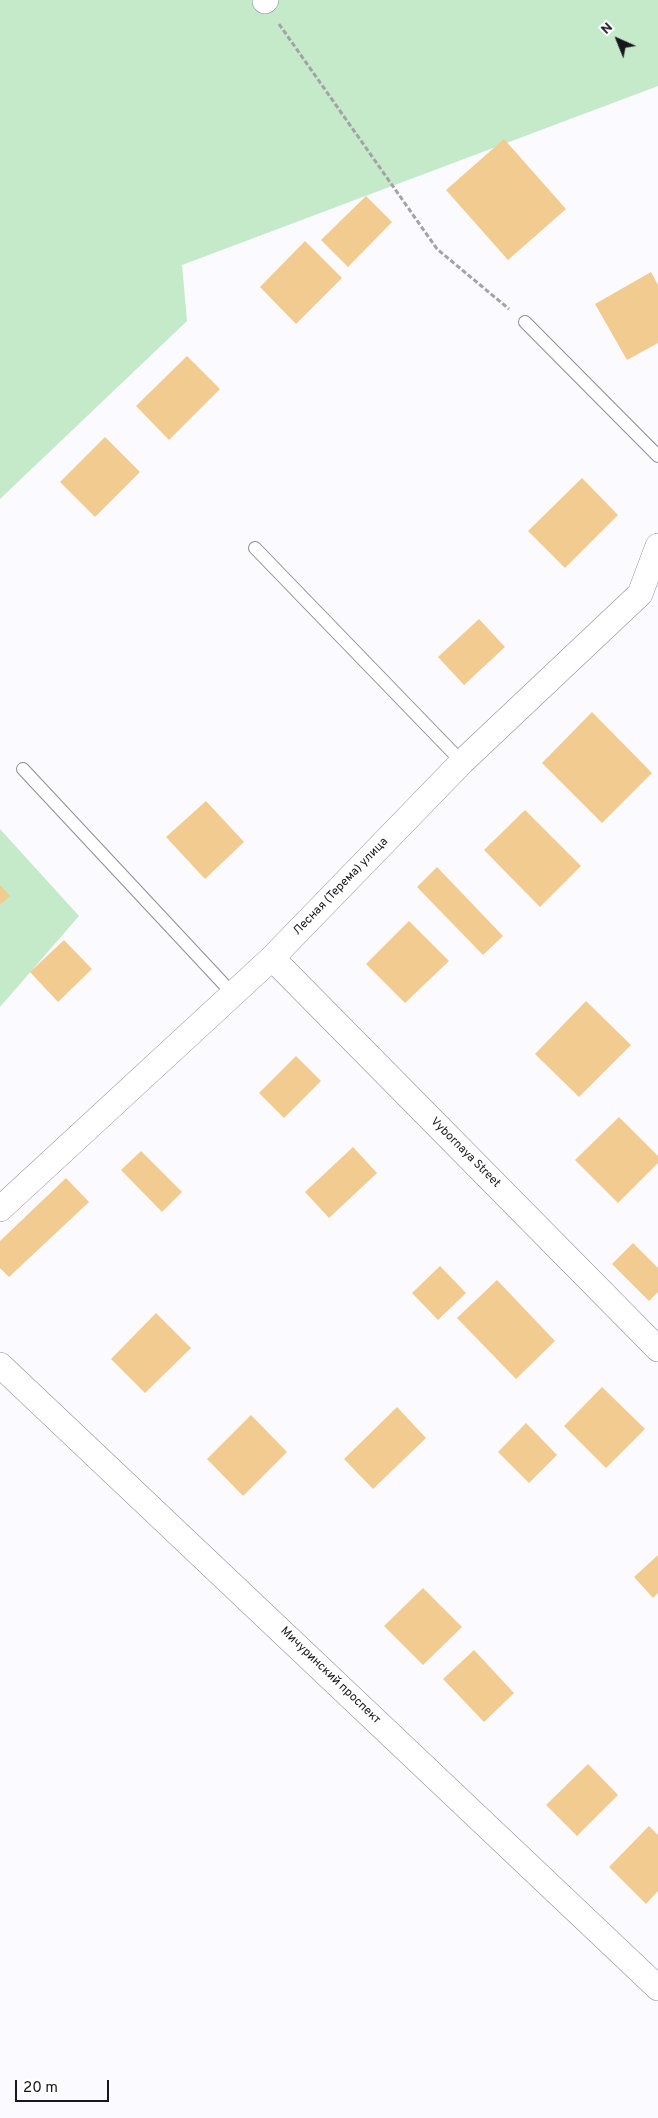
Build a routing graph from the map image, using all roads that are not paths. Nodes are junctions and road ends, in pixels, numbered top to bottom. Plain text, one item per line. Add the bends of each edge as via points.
1 (525, 322) road end
2 (658, 456) edge
3 (658, 546) edge
4 (255, 548) dead end
5 (462, 762) junction
6 (23, 769) dead end
7 (272, 958) junction
8 (233, 994) junction
9 (0, 1210) edge
10 (658, 1349) edge
11 (0, 1366) edge
12 (656, 1983) edge

1 - 2 lane
3 - 5 street, Лесная (Терема) улица via 640,594
4 - 5 lane
5 - 7 street, Лесная (Терема) улица
6 - 8 lane
7 - 8 street, Лесная (Терема) улица
7 - 10 street, Vybornaya Street
8 - 9 street, Лесная (Терема) улица
11 - 12 street, Мичуринский проспект

